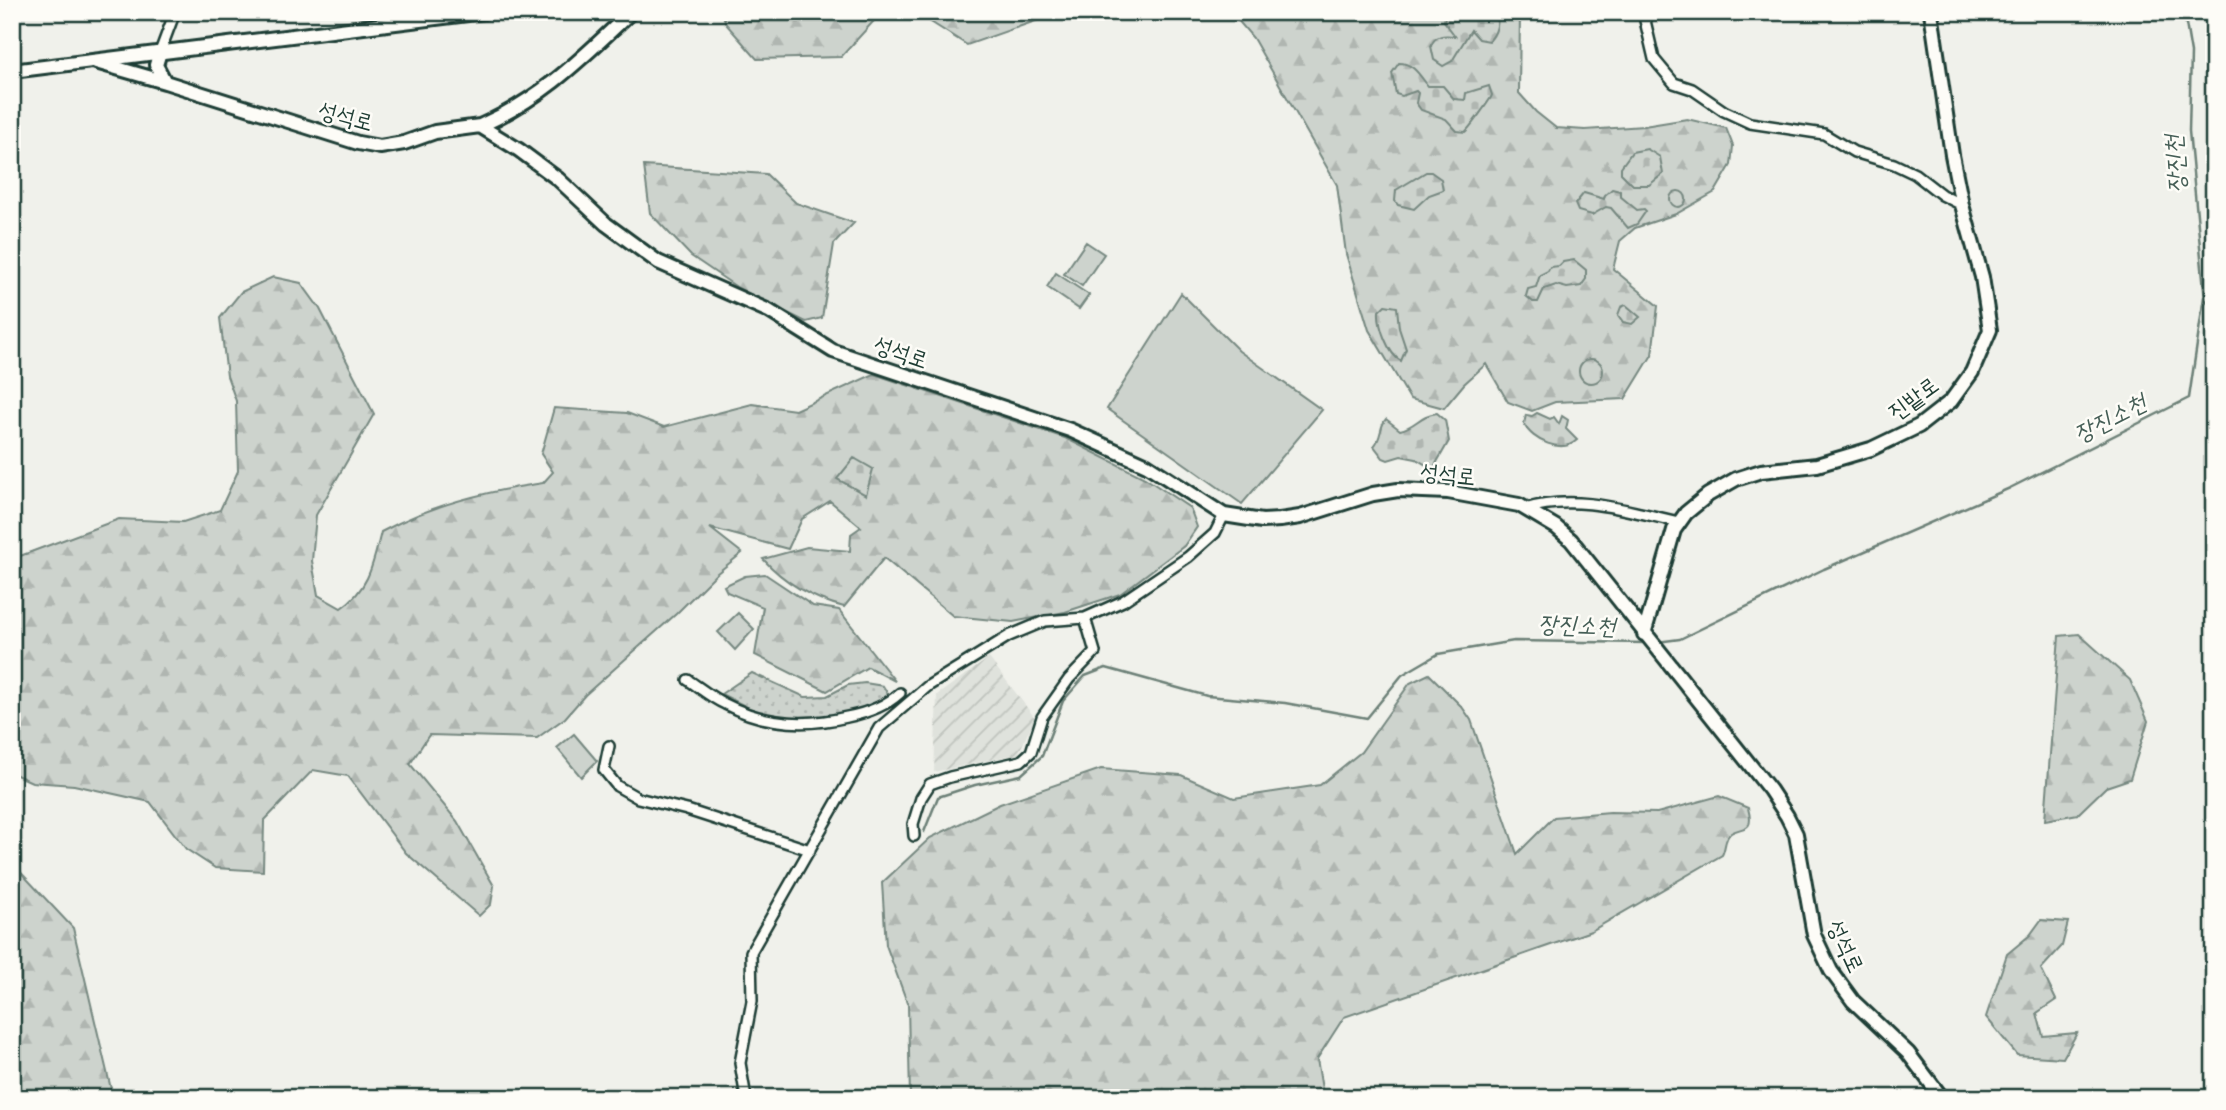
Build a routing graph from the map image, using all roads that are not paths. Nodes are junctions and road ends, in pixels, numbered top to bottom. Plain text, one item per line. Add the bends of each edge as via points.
1 (175, 12) edge
2 (484, 12) edge
3 (631, 12) edge
4 (1643, 12) edge
5 (1931, 12) edge
6 (160, 52) junction
7 (89, 60) junction
8 (12, 71) edge
9 (165, 82) junction
10 (480, 126) junction
11 (1962, 205) junction
12 (1525, 509) junction
13 (1224, 515) junction
14 (1679, 522) junction
15 (1085, 618) junction
16 (1646, 635) junction
17 (688, 680) dead end
18 (901, 693) dead end
19 (609, 746) dead end
20 (914, 836) dead end
21 (810, 850) junction
22 (746, 1098) edge
23 (1942, 1098) edge

1 - 6 street
2 - 6 street
3 - 10 street via 543,91
4 - 11 street via 1654,59 1674,83 1750,123 1824,134 1854,152 1894,163
5 - 11 street, 진밭로
6 - 7 street
6 - 9 street via 156,65
7 - 8 street
7 - 9 street, 성석로
9 - 10 street, 성석로 via 380,147
10 - 13 street, 성석로 via 558,179 606,225 658,262 769,311 833,351 1070,430 1147,464
11 - 14 street, 진밭로 via 1982,276 1990,330 1972,372 1951,401 1919,426 1871,449 1817,465 1761,471 1736,479
12 - 13 street, 성석로 via 1448,492 1398,491 1280,520
12 - 14 street via 1546,502 1601,504
12 - 16 street, 성석로 via 1571,540
13 - 15 street via 1214,533 1188,557 1124,601
14 - 16 street, 진밭로
15 - 20 street via 1095,652 1042,717 1031,752 1021,761 930,784 921,798
15 - 21 street via 1045,621 1009,636 928,686 879,728
16 - 23 street, 성석로 via 1750,762 1787,816 1796,834 1814,935 1843,990 1908,1053
17 - 18 street via 724,704 792,723 867,713
19 - 21 street via 604,769 617,786 638,799 699,813
21 - 22 street via 751,952 752,1001 740,1063

